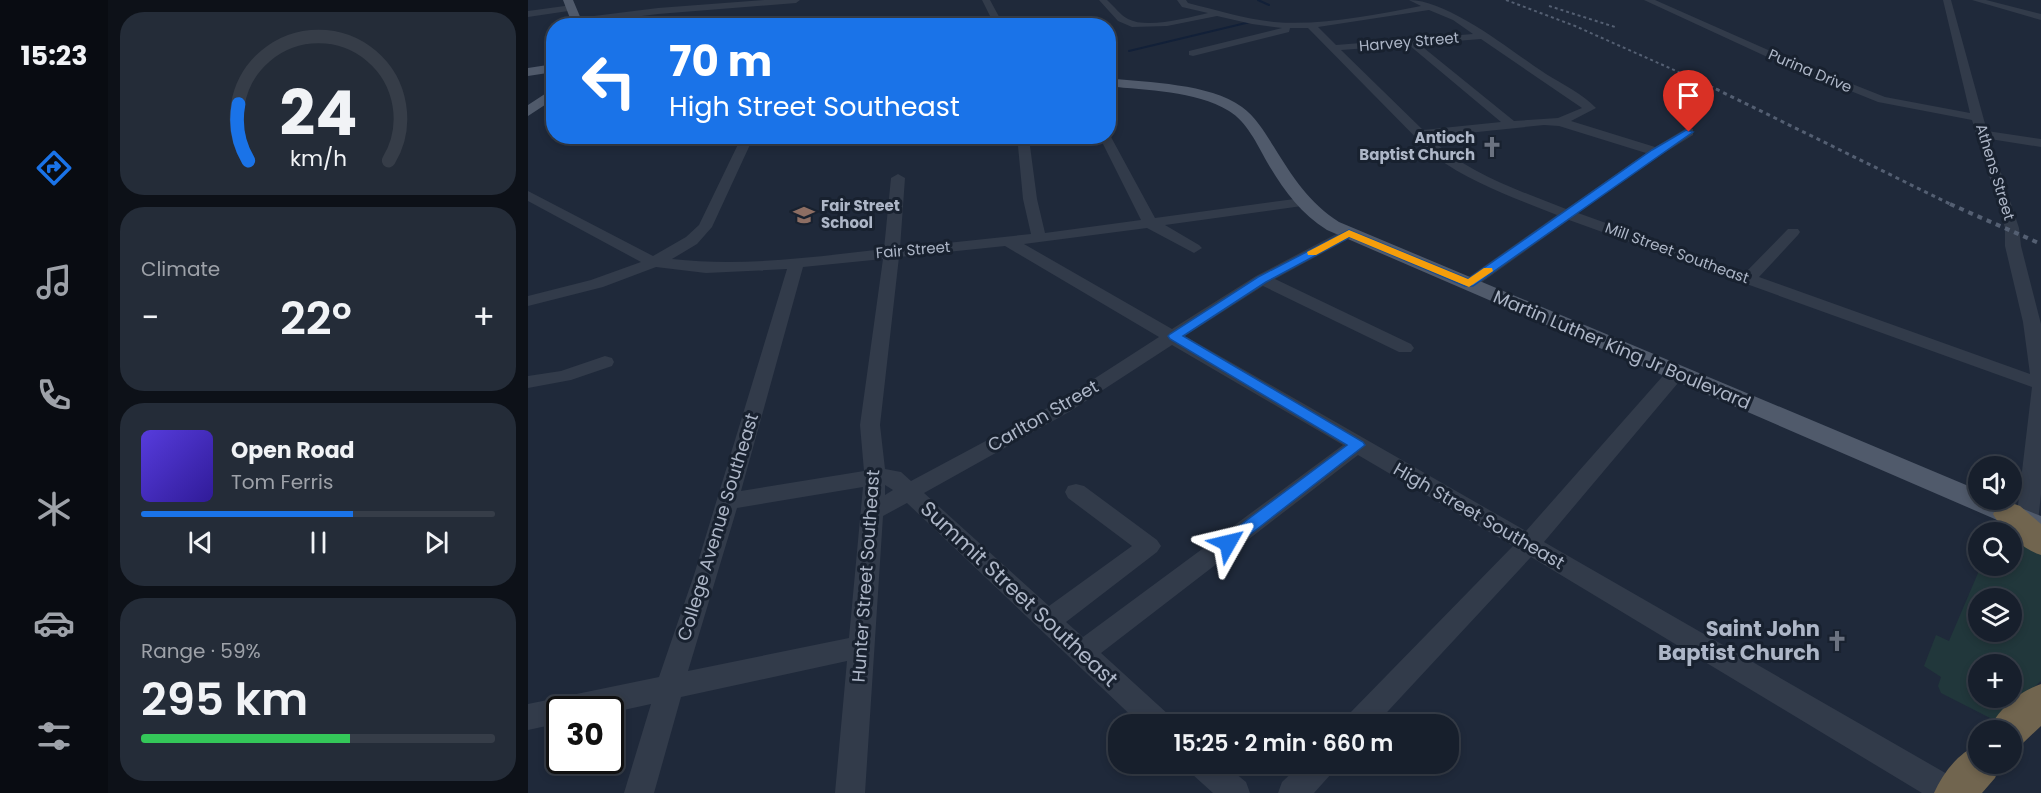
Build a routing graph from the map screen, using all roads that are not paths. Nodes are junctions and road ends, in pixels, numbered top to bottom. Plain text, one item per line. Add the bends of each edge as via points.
1 (796, 0) edge
2 (986, 0) edge
3 (1181, 0) edge
4 (1413, 0) edge
5 (1648, 0) edge
6 (1947, 0) edge
7 (1976, 0) edge
8 (1104, 1) edge
9 (570, 4) edge
10 (2007, 4) edge
11 (1431, 7) junction
12 (557, 10) edge
13 (528, 14) edge
14 (1221, 14) junction
15 (2041, 17) edge
16 (576, 18) edge
17 (611, 18) edge
18 (996, 18) edge
19 (1309, 24) junction
20 (1484, 36) junction
21 (1411, 42) junction
22 (1333, 48) junction
23 (1193, 53) dead end
24 (546, 71) edge
25 (528, 73) edge
26 (546, 77) edge
27 (528, 78) edge
28 (1116, 83) edge
29 (546, 98) edge
30 (546, 110) edge
31 (528, 112) edge
32 (1979, 118) junction
33 (528, 122) edge
34 (1560, 122) junction
35 (1512, 125) junction
36 (1689, 132) dead end
37 (1419, 134) junction
38 (1983, 134) junction
39 (2041, 143) edge
40 (744, 144) edge
41 (1025, 144) edge
42 (1109, 144) edge
43 (1656, 152) junction
44 (898, 178) dead end
45 (528, 195) edge
46 (1302, 202) junction
47 (1569, 215) junction
48 (1150, 223) junction
49 (1793, 232) dead end
50 (1349, 233) junction
51 (1039, 238) junction
52 (1007, 241) junction
53 (1194, 248) dead end
54 (892, 252) junction
55 (652, 262) junction
56 (797, 262) junction
57 (1262, 279) junction
58 (1748, 279) junction
59 (1469, 284) junction
60 (528, 301) edge
61 (1174, 336) junction
62 (1405, 348) dead end
63 (604, 362) dead end
64 (1676, 373) junction
65 (528, 382) edge
66 (2041, 385) edge
67 (1357, 445) junction
68 (875, 477) junction
69 (910, 491) junction
70 (1077, 492) dead end
71 (726, 502) junction
72 (873, 511) junction
73 (2029, 527) edge
74 (1530, 544) junction
75 (1047, 622) junction
76 (863, 646) junction
77 (1081, 654) junction
78 (670, 686) junction
79 (624, 696) edge
80 (2041, 701) edge
81 (546, 713) edge
82 (1148, 714) edge
83 (1368, 714) edge
84 (528, 717) edge
85 (2020, 720) edge
86 (1213, 774) edge
87 (1311, 774) edge
88 (1971, 774) edge
89 (639, 793) edge
90 (850, 793) edge
91 (1235, 793) edge
92 (1293, 793) edge
93 (1950, 793) edge
94 (1955, 793) edge

1 - 17 street
2 - 18 street
3 - 14 street via 1185,5
4 - 11 street
5 - 32 street, Purina Drive via 1799,68 1882,100
6 - 32 street, Athens Street
7 - 10 street
8 - 14 street via 1124,20 1135,24
9 - 12 street
9 - 16 main road
10 - 15 street
11 - 19 street
11 - 20 street
12 - 13 street
14 - 19 street via 1277,25
19 - 22 street, Mill Street Southeast
19 - 23 street
20 - 21 street, Harvey Street
20 - 34 street via 1590,108
21 - 22 street, Harvey Street
21 - 35 street
22 - 37 street, Mill Street Southeast
24 - 25 main road
26 - 27 main road
28 - 46 main road, Martin Luther King Jr Boulevard via 1205,97 1233,107 1248,119
29 - 31 main road
30 - 33 main road
32 - 38 street, Athens Street
34 - 35 street
34 - 43 street
35 - 37 street
36 - 43 street
37 - 47 street, Mill Street Southeast via 1460,168
38 - 39 street
38 - 66 street, Athens Street via 2012,228
40 - 55 street via 700,233
41 - 51 street via 1030,199
42 - 48 street
43 - 47 street
44 - 54 street, Hunter Street Southeast
45 - 55 street
46 - 48 street, Fair Street
46 - 50 main road, Martin Luther King Jr Boulevard via 1321,219
47 - 58 street, Mill Street Southeast
47 - 59 street
48 - 51 street, Fair Street
48 - 53 street
49 - 58 street
50 - 57 street, Carlton Street
50 - 59 main road, Martin Luther King Jr Boulevard
51 - 52 street, Fair Street
52 - 54 street, Fair Street
52 - 61 street, High Street Southeast
54 - 56 street, Fair Street
54 - 68 street, Hunter Street Southeast via 870,425
55 - 56 street, Fair Street via 706,268
55 - 60 street, Fair Street via 582,288
56 - 71 street, College Avenue Southeast
57 - 61 street, Carlton Street
57 - 62 street
58 - 66 street, Mill Street Southeast
59 - 64 main road, Martin Luther King Jr Boulevard
61 - 67 street, High Street Southeast
61 - 69 street, Carlton Street via 1062,408
63 - 65 street via 564,376
64 - 73 main road, Martin Luther King Jr Boulevard
64 - 74 street
66 - 73 street, Athens Street
67 - 74 street, High Street Southeast
67 - 77 street
68 - 69 street, Summit Street Southeast via 893,477
68 - 71 street
68 - 72 street, Hunter Street Southeast
69 - 72 street, Carlton Street
69 - 75 street, Summit Street Southeast
70 - 75 street via 1149,546
71 - 78 street, College Avenue Southeast
72 - 76 street, Hunter Street Southeast
74 - 83 street
74 - 93 street, High Street Southeast
75 - 77 street, Summit Street Southeast
76 - 78 street
76 - 90 street, Hunter Street Southeast
77 - 82 street, Summit Street Southeast
78 - 79 street
78 - 89 street, College Avenue Southeast
80 - 85 highway
81 - 84 street
86 - 91 street
87 - 92 street
88 - 94 highway

